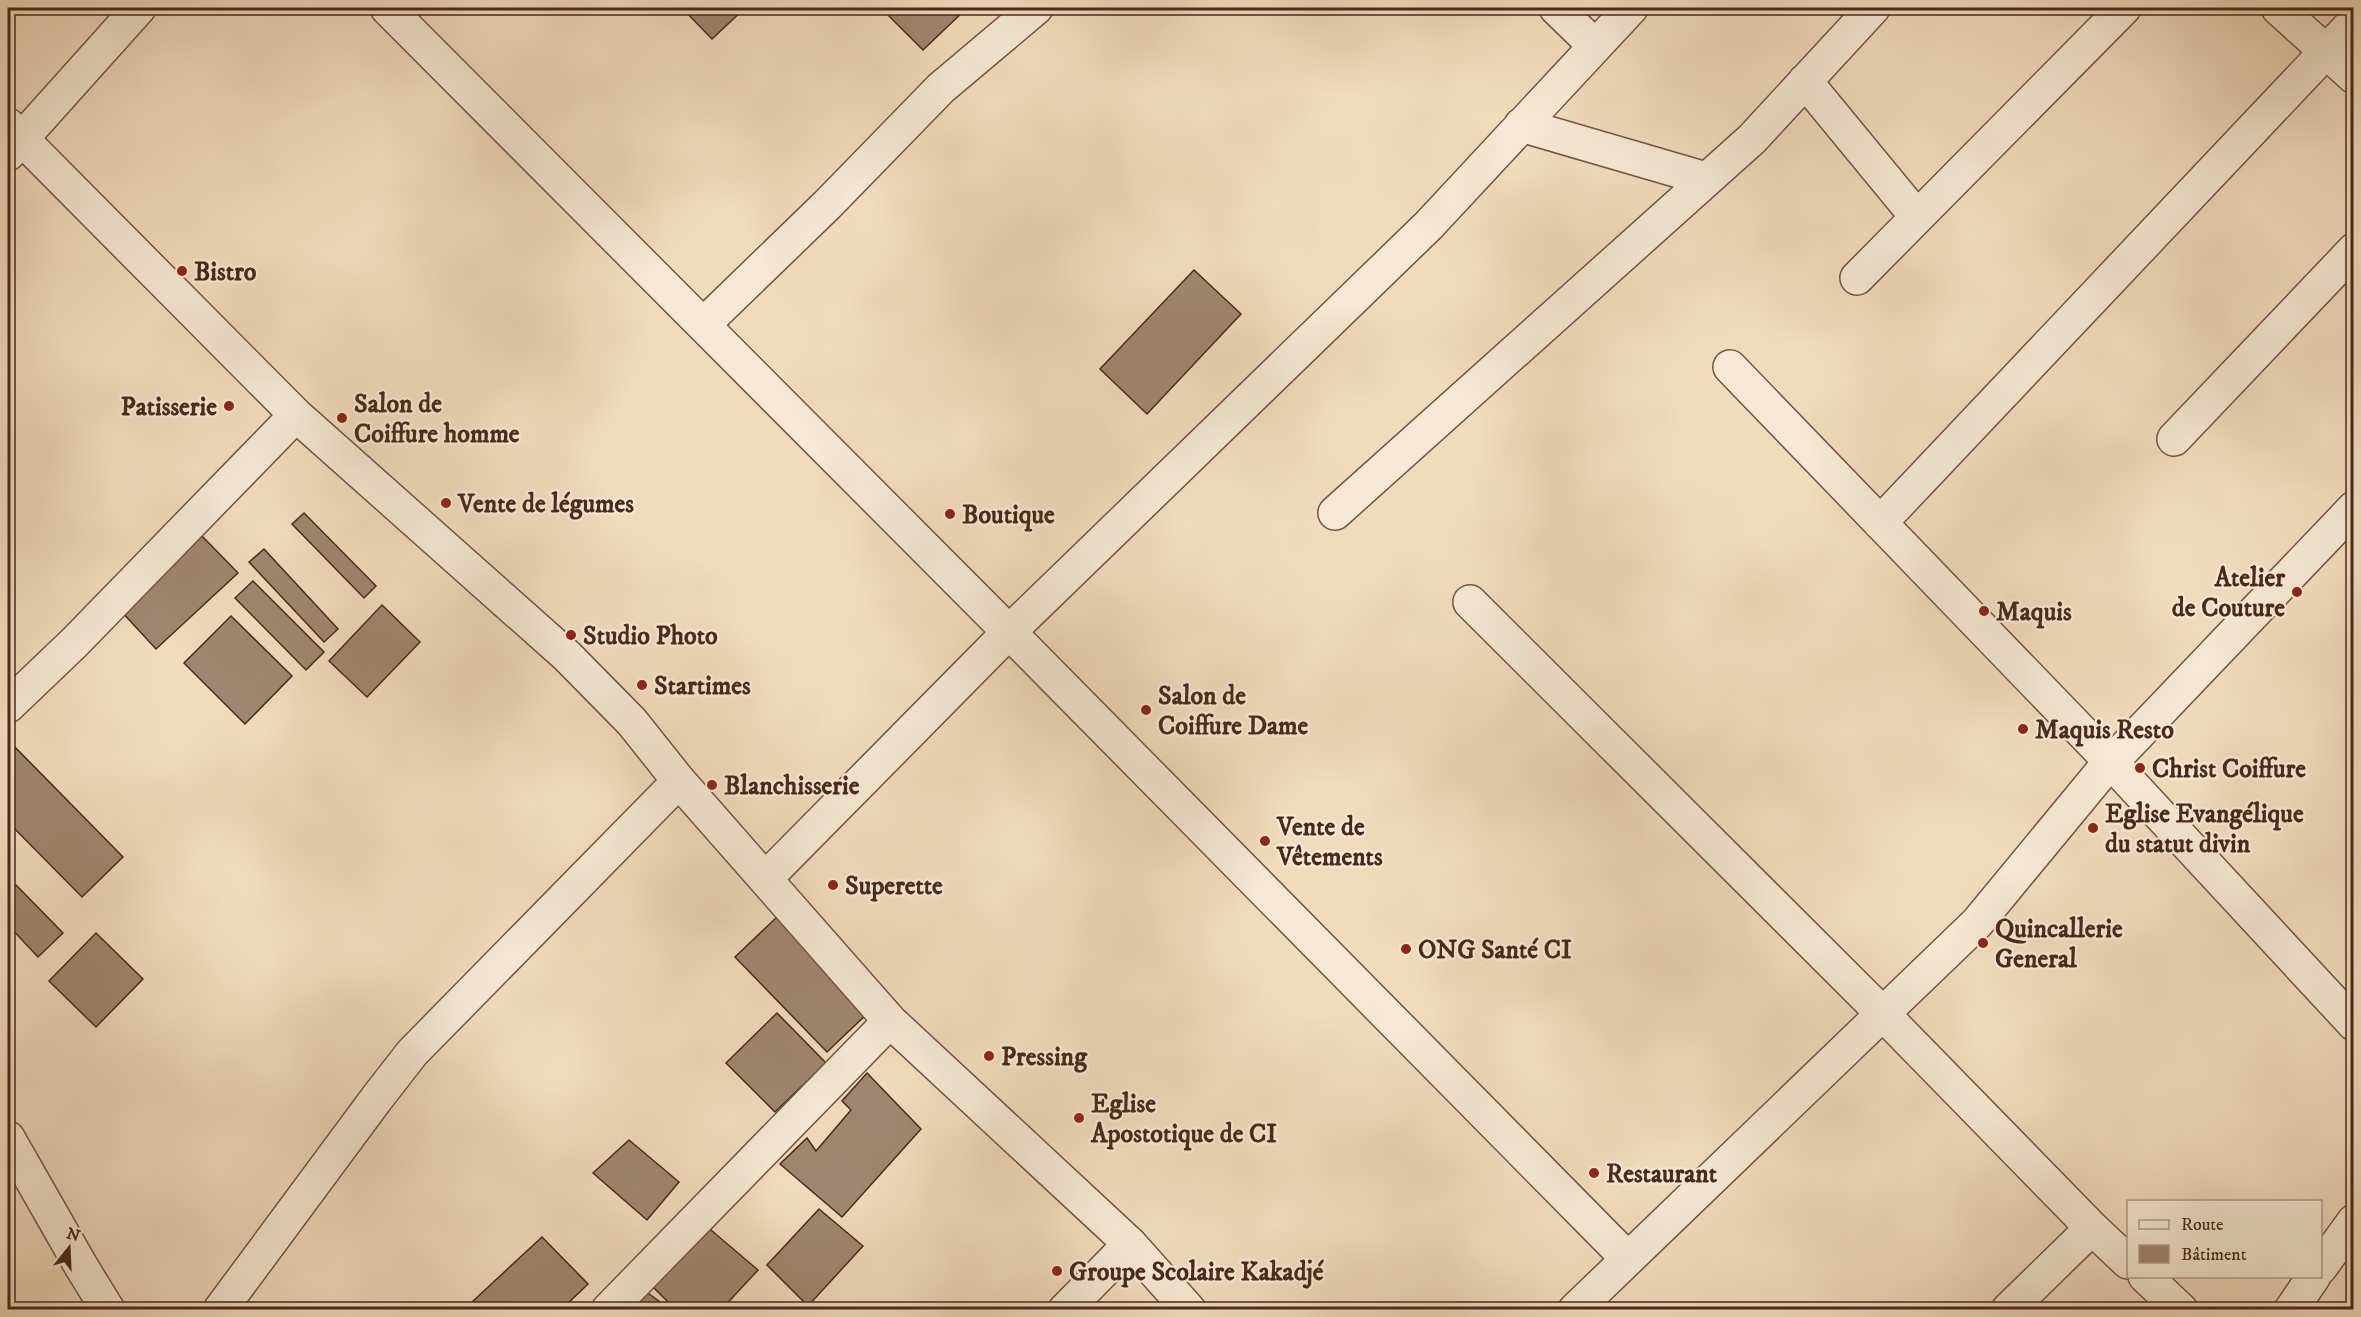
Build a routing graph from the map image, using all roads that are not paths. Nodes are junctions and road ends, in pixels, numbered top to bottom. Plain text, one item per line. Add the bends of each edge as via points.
1 (139, 8) edge
2 (387, 8) edge
3 (1036, 8) edge
4 (1556, 8) edge
5 (1631, 8) edge
6 (1872, 8) edge
7 (2124, 8) edge
8 (2278, 8) edge
9 (2354, 22) edge
10 (1594, 45) junction
11 (2325, 51) junction
12 (2354, 77) edge
13 (1805, 81) junction
14 (1521, 125) junction
15 (12, 140) edge
16 (1706, 179) junction
17 (1917, 217) junction
18 (2354, 250) edge
19 (1857, 278) dead end
20 (703, 325) junction
21 (1730, 367) dead end
22 (297, 415) junction
23 (2174, 439) dead end
24 (2354, 508) edge
25 (1335, 513) dead end
26 (1880, 523) junction
27 (1470, 602) dead end
28 (1009, 632) junction
29 (8, 706) edge
30 (2111, 762) junction
31 (679, 781) junction
32 (766, 878) junction
33 (1883, 1014) junction
34 (890, 1022) junction
35 (2354, 1024) edge
36 (8, 1138) edge
37 (2354, 1221) edge
38 (2092, 1228) junction
39 (1130, 1244) junction
40 (1627, 1258) junction
41 (2127, 1261) edge
42 (2322, 1265) edge
43 (2147, 1278) edge
44 (2313, 1278) edge
45 (108, 1310) edge
46 (220, 1310) edge
47 (608, 1310) edge
48 (1065, 1310) edge
49 (1189, 1310) edge
50 (1575, 1310) edge
51 (2008, 1310) edge
52 (2181, 1310) edge
53 (2291, 1310) edge

1 - 15 street
2 - 20 street
3 - 20 street via 941,88
4 - 10 street
5 - 10 street
6 - 13 street
7 - 17 street
8 - 11 street
9 - 11 street
10 - 14 street
11 - 12 street
11 - 26 street
13 - 16 street via 1752,139
13 - 17 street
14 - 16 street
14 - 28 street via 1429,225
15 - 22 street
16 - 25 street
17 - 19 street
18 - 23 street
20 - 28 street
21 - 26 street
22 - 29 street
22 - 31 street via 567,656 632,722
24 - 30 street
26 - 30 street
27 - 33 street
28 - 32 street
28 - 40 street
30 - 33 street via 1977,923
30 - 35 street
31 - 32 street
31 - 46 street via 412,1053
32 - 34 street
33 - 38 street
33 - 40 street
34 - 39 street
34 - 47 street
36 - 45 street
37 - 42 street
38 - 41 street
38 - 51 street
39 - 48 street
39 - 49 street
40 - 50 street
43 - 52 street
44 - 53 street

